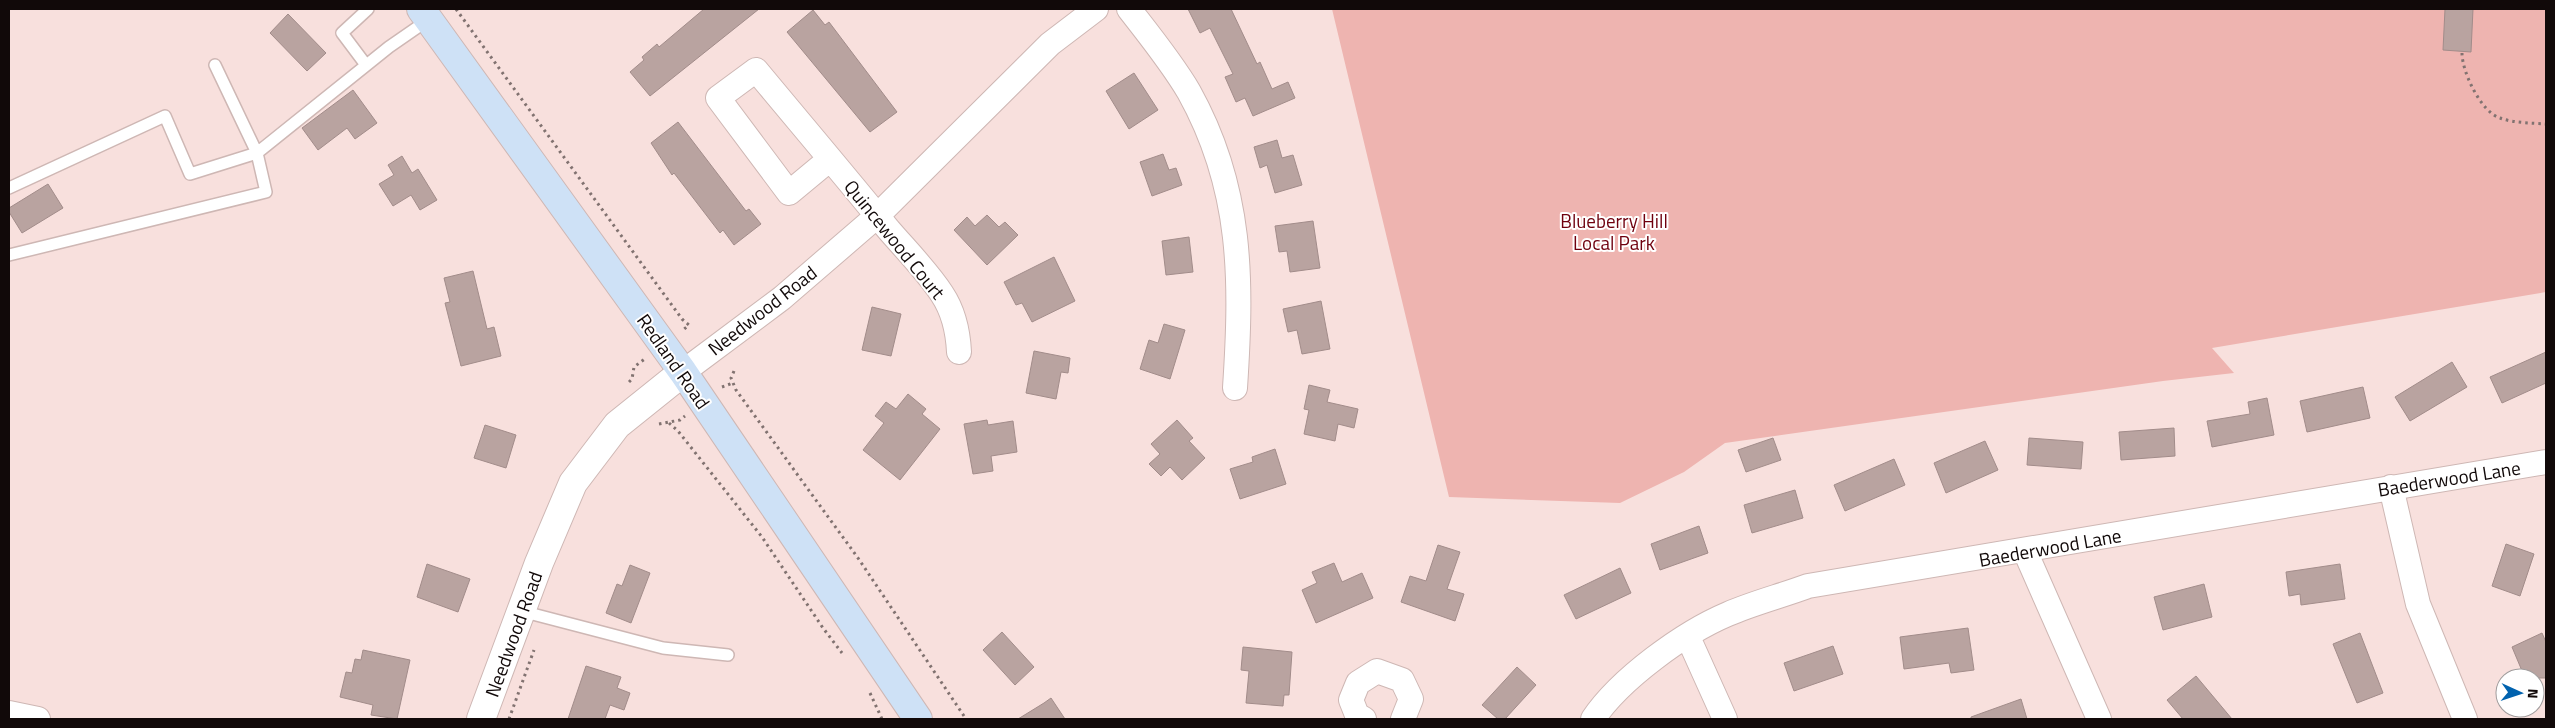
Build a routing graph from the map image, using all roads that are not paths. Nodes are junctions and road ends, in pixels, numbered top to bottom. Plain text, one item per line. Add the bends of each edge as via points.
1 (368, 9) edge
2 (1096, 9) edge
3 (1129, 9) edge
4 (424, 14) edge
5 (215, 64) dead end
6 (366, 65) junction
7 (257, 153) junction
8 (830, 159) junction
9 (9, 188) edge
10 (877, 216) junction
11 (9, 255) edge
12 (958, 352) dead end
13 (683, 372) junction
14 (1235, 388) dead end
15 (2546, 462) edge
16 (2391, 488) junction
17 (2025, 551) junction
18 (533, 615) junction
19 (1688, 637) junction
20 (728, 655) dead end
21 (9, 713) edge
22 (38, 719) edge
23 (481, 719) edge
24 (918, 719) edge
25 (1364, 719) edge
26 (1403, 719) edge
27 (1593, 719) edge
28 (1725, 719) edge
29 (2099, 719) edge
30 (2464, 719) edge

1 - 6 lane via 342,34
2 - 10 street, Needwood Road via 1050,44
3 - 14 street via 1188,92 1221,166 1232,209 1238,259 1240,310
4 - 6 lane
4 - 13 main road, Redland Road
5 - 7 lane
6 - 7 lane
7 - 9 lane via 190,174 165,116
7 - 11 lane via 266,192
8 - 8 street, Quincewood Court via 789,193 718,98 756,70
8 - 10 street, Quincewood Court
10 - 12 street, Quincewood Court via 942,294 958,327
10 - 13 street, Needwood Road via 782,298
13 - 18 street, Needwood Road via 617,425 573,483
13 - 24 main road, Redland Road
15 - 16 street, Baederwood Lane
16 - 17 street, Baederwood Lane
16 - 30 street via 2418,604
17 - 19 street, Baederwood Lane via 1808,586 1727,615
17 - 29 street
18 - 20 lane via 663,648
18 - 23 street, Needwood Road
19 - 27 street, Baederwood Lane via 1658,654 1602,706
19 - 28 street
21 - 22 street
25 - 26 street via 1357,714 1351,700 1358,683 1376,671 1402,680 1410,699

